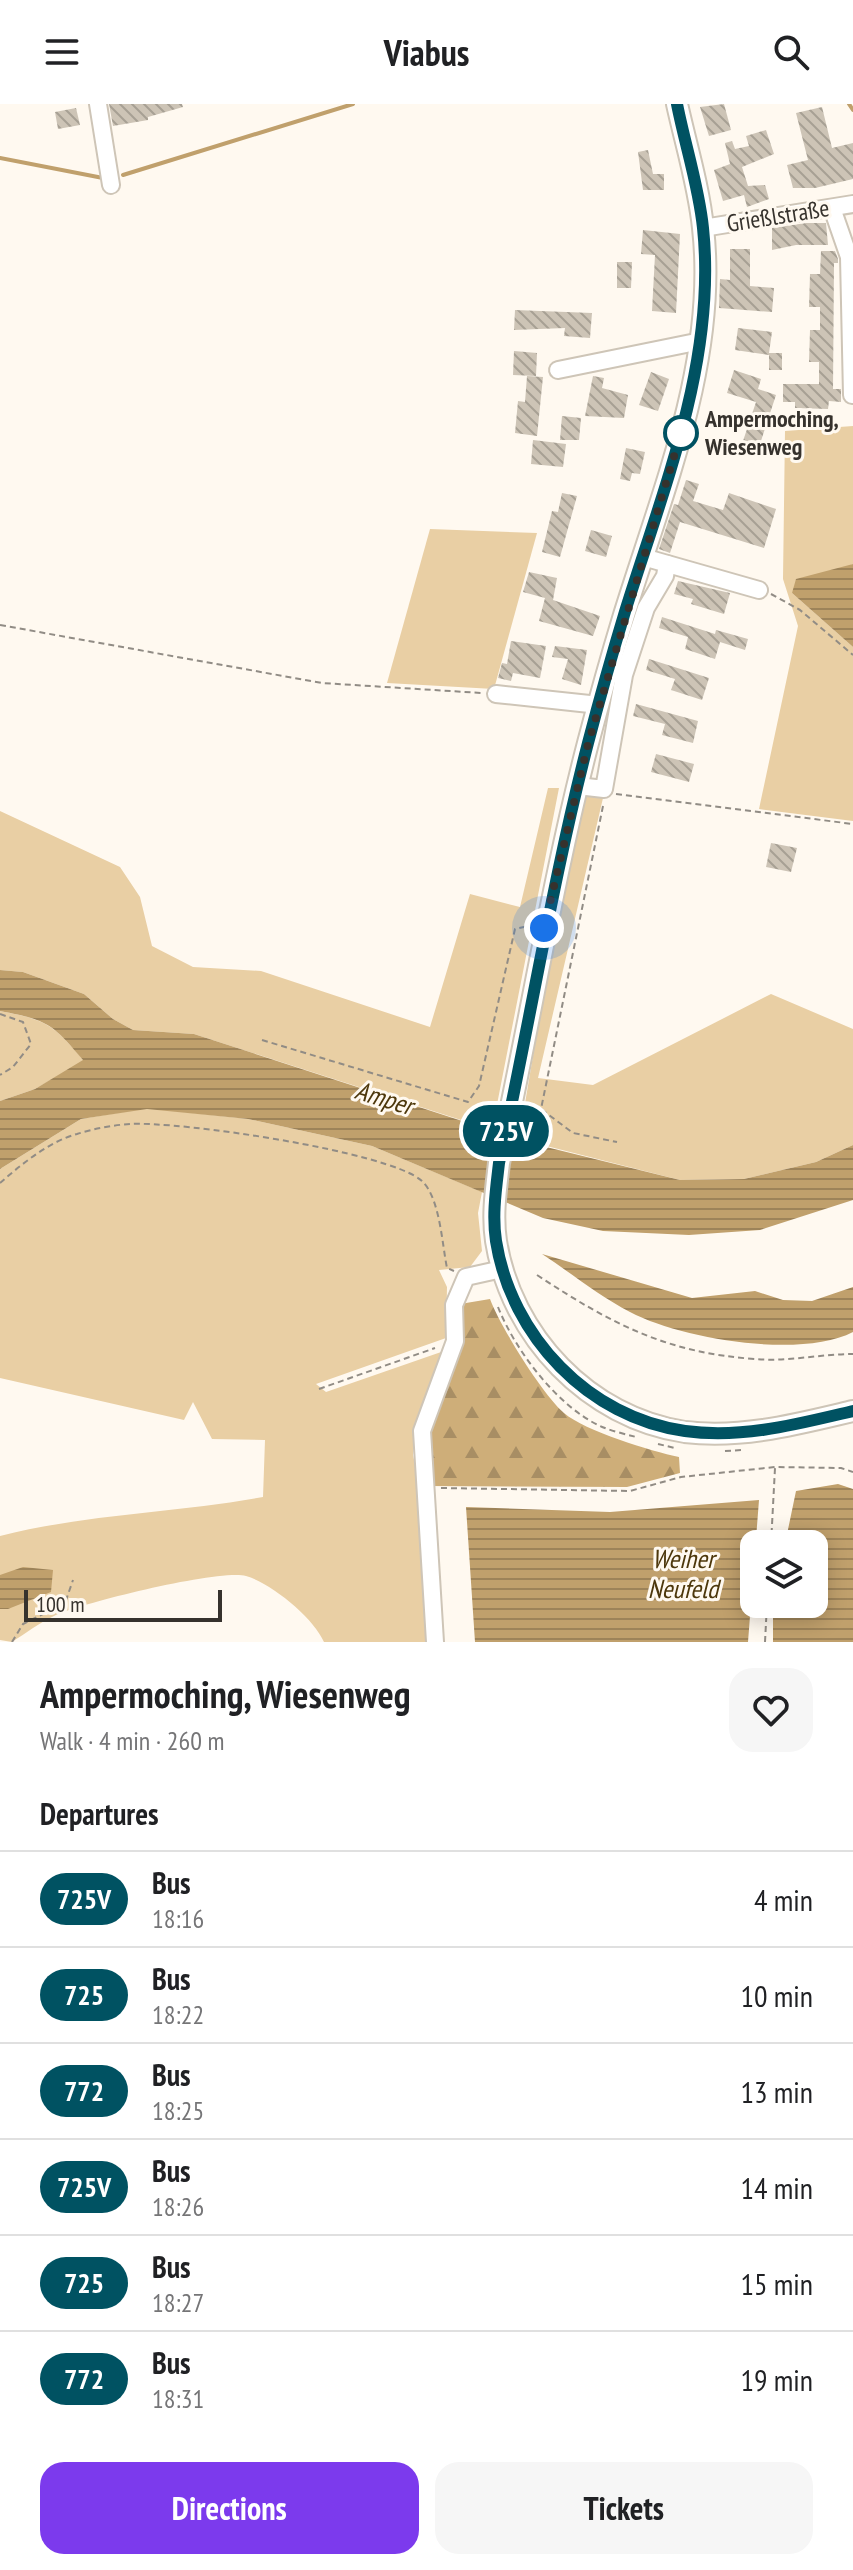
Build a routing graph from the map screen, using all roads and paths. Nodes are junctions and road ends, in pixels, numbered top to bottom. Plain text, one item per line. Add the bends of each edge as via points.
1 (98, 104) edge
2 (677, 104) edge
3 (111, 185) dead end
4 (853, 204) edge
5 (832, 208) junction
6 (703, 228) junction
7 (698, 346) junction
8 (558, 370) dead end
9 (852, 395) edge
10 (643, 557) junction
11 (667, 564) junction
12 (759, 590) joint
13 (0, 625) edge
14 (853, 655) edge
15 (496, 694) joint
16 (599, 705) junction
17 (578, 786) junction
18 (609, 792) junction
19 (853, 824) edge
20 (544, 928) junction
21 (0, 1014) edge
22 (262, 1040) dead end
23 (0, 1075) edge
24 (617, 1142) dead end
25 (0, 1183) edge
26 (502, 1269) junction
27 (537, 1275) dead end
28 (466, 1277) junction
29 (455, 1341) junction
30 (853, 1354) edge
31 (319, 1389) dead end
32 (853, 1411) edge
33 (775, 1467) junction
34 (853, 1472) edge
35 (426, 1488) junction
36 (772, 1530) edge
37 (73, 1580) dead end
38 (766, 1618) edge
39 (12, 1642) edge
40 (435, 1642) edge
41 (765, 1642) edge

1 - 3 street
2 - 6 main road
4 - 5 street, Grießlstraße
5 - 6 street, Grießlstraße
5 - 9 street via 849,257
6 - 7 main road
7 - 8 street via 691,343
7 - 10 main road via 675,455
10 - 11 street
10 - 16 main road
11 - 12 street
11 - 18 street via 624,675
12 - 14 path via 800,610
13 - 15 path via 322,683
15 - 16 street
16 - 17 main road
17 - 18 street
17 - 20 main road
18 - 19 path
18 - 24 path via 541,1109 573,1133
20 - 22 path via 515,929 479,1086 468,1102
20 - 26 main road via 494,1200
21 - 23 path via 23,1022 31,1044
25 - 28 path via 31,1157 74,1135 129,1124 182,1125 331,1150 392,1167 424,1183 447,1268
26 - 28 street
26 - 32 main road via 538,1343 574,1382 620,1412 684,1431 728,1434
27 - 30 path via 602,1317 663,1344 757,1360
28 - 29 street via 454,1305
29 - 31 path
29 - 35 street via 422,1431
33 - 34 path
33 - 35 path via 681,1477 630,1491
33 - 36 path
35 - 40 street
37 - 39 path via 65,1603 23,1624
38 - 41 path

